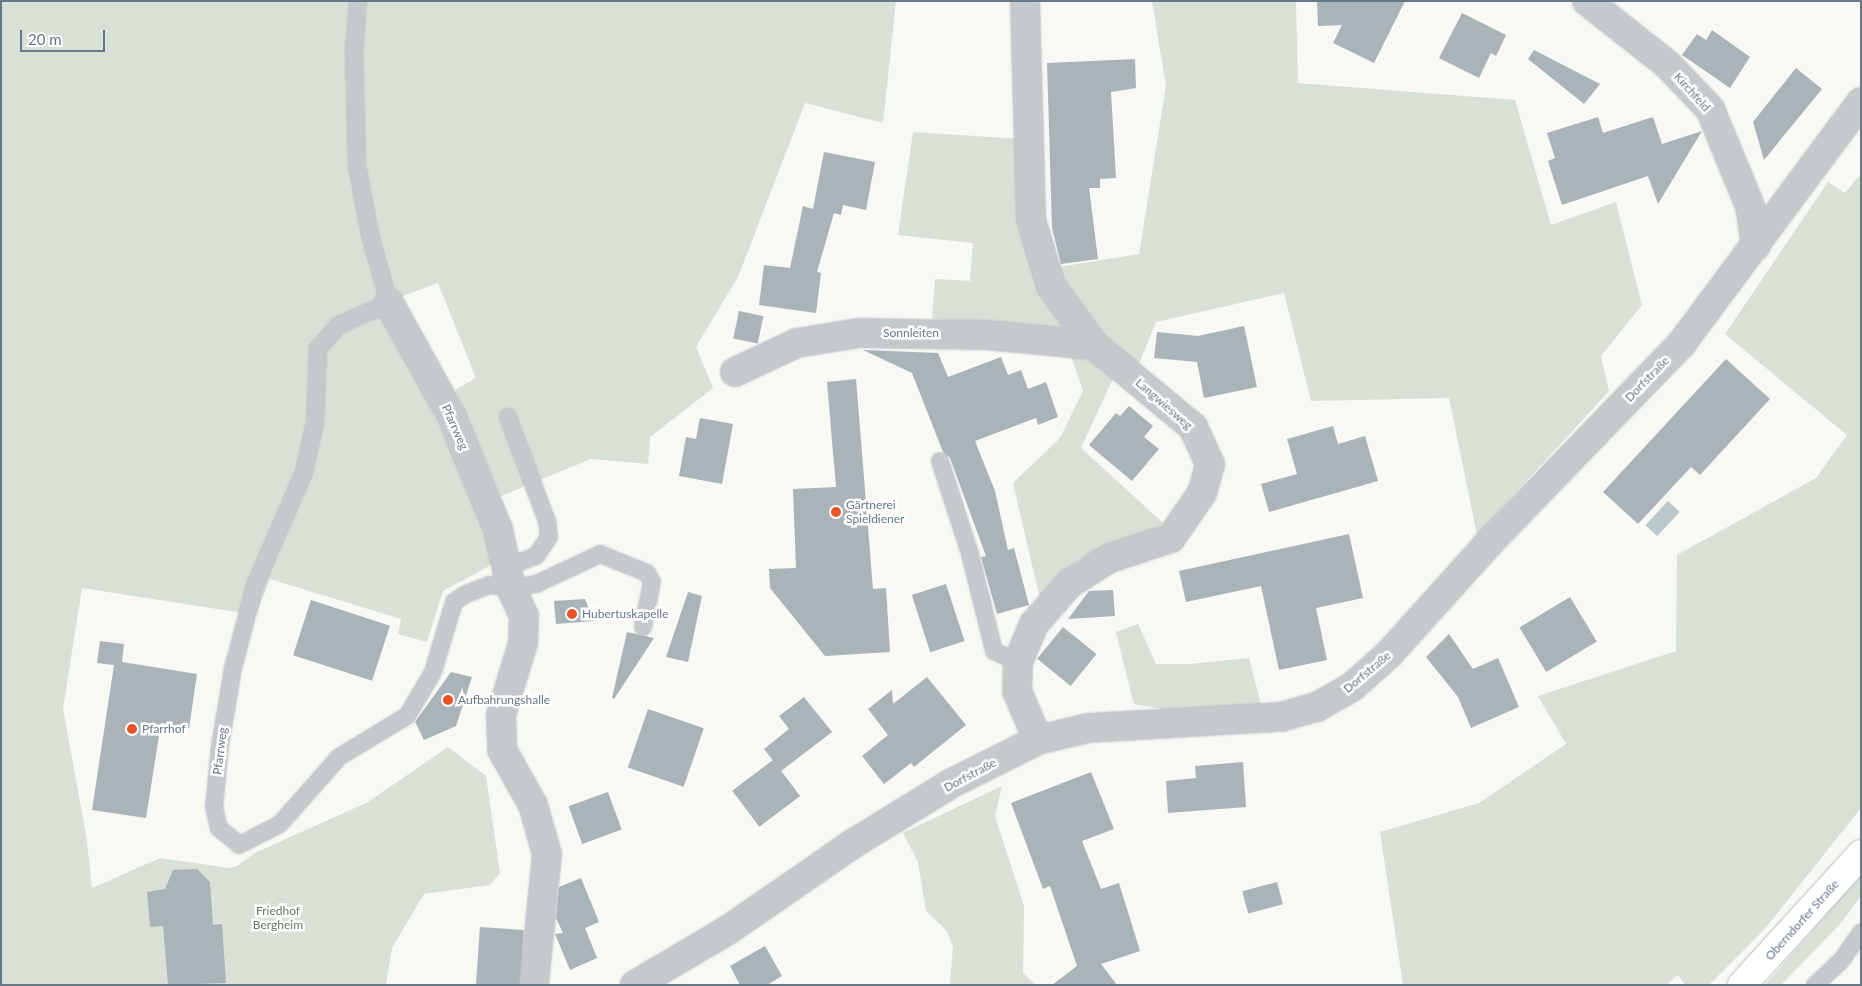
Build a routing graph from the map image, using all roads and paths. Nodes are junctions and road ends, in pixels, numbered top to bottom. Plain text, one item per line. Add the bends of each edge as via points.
1 (358, 1) edge
2 (1025, 1) edge
3 (1587, 1) edge
4 (1861, 102) edge
5 (1756, 246) junction
6 (389, 303) junction
7 (1094, 345) junction
8 (735, 372) dead end
9 (508, 417) dead end
10 (940, 461) dead end
11 (509, 577) junction
12 (643, 627) dead end
13 (1018, 662) junction
14 (1038, 740) junction
15 (1861, 854) edge
16 (1861, 932) edge
17 (534, 985) edge
18 (635, 985) edge
19 (1742, 985) edge
20 (1815, 985) edge

1 - 6 lane, Pfarrweg via 354,52 357,166 370,235
2 - 7 street, Langwiesweg via 1031,219 1051,286
3 - 5 street, Kirchfeld via 1668,65 1710,109 1750,206
4 - 5 street, Dorfstraße
5 - 14 street, Dorfstraße via 1682,343 1488,544 1389,654 1352,687 1317,707 1281,717 1088,728
6 - 11 street, Pfarrweg via 451,415 498,528
6 - 11 lane, Pfarrweg via 339,325 318,348 315,422 304,472 255,585 232,668 214,807 219,828 239,845 280,824 339,757 407,716 433,672 454,602
7 - 8 street, Sonnleiten via 986,335 858,333 797,344
7 - 13 street, Langwiesweg via 1193,427 1210,464 1202,493 1171,538 1108,559 1070,582 1034,624
9 - 11 lane via 550,537 536,556
10 - 13 lane via 970,554 994,651
11 - 12 lane via 536,584 600,554 647,573 652,582
11 - 17 street, Pfarrweg via 524,616 523,643 501,715 502,750 533,805 546,854
13 - 14 street, Langwiesweg via 1017,691
14 - 18 street, Dorfstraße via 942,789 851,845 728,930
15 - 19 main road, Oberndorfer Straße
16 - 20 lane via 1841,961

